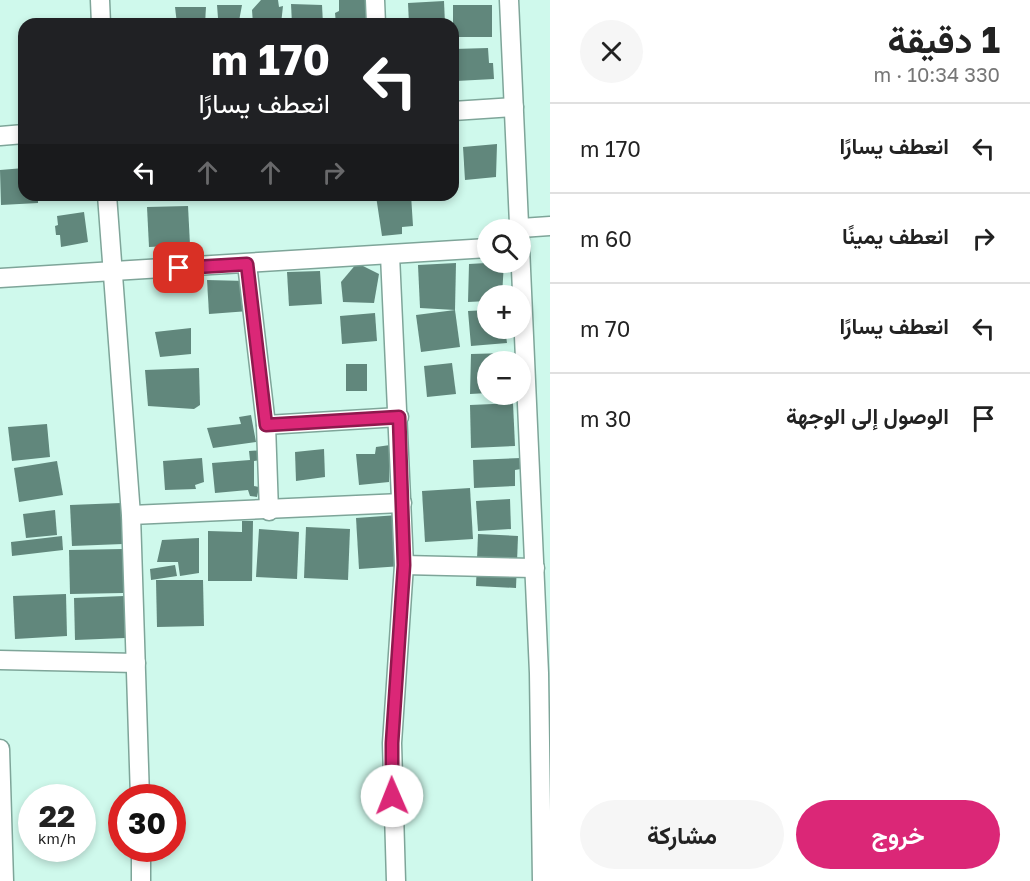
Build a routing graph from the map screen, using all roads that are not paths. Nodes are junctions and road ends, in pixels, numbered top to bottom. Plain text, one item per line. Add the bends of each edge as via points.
1 (100, 0) edge
2 (375, 0) edge
3 (509, 0) edge
4 (101, 18) edge
5 (376, 18) edge
6 (514, 107) junction
7 (459, 111) edge
8 (18, 134) edge
9 (0, 136) edge
10 (107, 201) edge
11 (520, 219) edge
12 (550, 226) edge
13 (531, 235) edge
14 (477, 249) edge
15 (390, 255) junction
16 (247, 264) junction
17 (111, 272) junction
18 (522, 273) edge
19 (0, 278) edge
20 (399, 417) junction
21 (266, 425) junction
22 (402, 503) junction
23 (269, 511) junction
24 (131, 515) junction
25 (404, 565) junction
26 (535, 568) junction
27 (0, 660) edge
28 (136, 663) junction
29 (545, 672) edge
30 (0, 749) edge
31 (140, 784) edge
32 (141, 862) edge
33 (4, 881) edge
34 (141, 881) edge
35 (396, 881) edge
36 (542, 881) edge

1 - 4 street
2 - 5 street
3 - 6 street
6 - 7 street
6 - 11 street
8 - 9 street
10 - 17 street
12 - 13 street
14 - 15 street
15 - 16 street
15 - 20 street
16 - 17 street
16 - 21 street
17 - 19 street
17 - 24 street
18 - 26 street
20 - 21 street
20 - 22 street
21 - 23 street
22 - 23 street
22 - 25 street
23 - 24 street
24 - 28 street
25 - 26 street
25 - 35 street via 392,761
26 - 29 street
27 - 28 street
28 - 31 street
29 - 36 street
30 - 33 street
32 - 34 street

